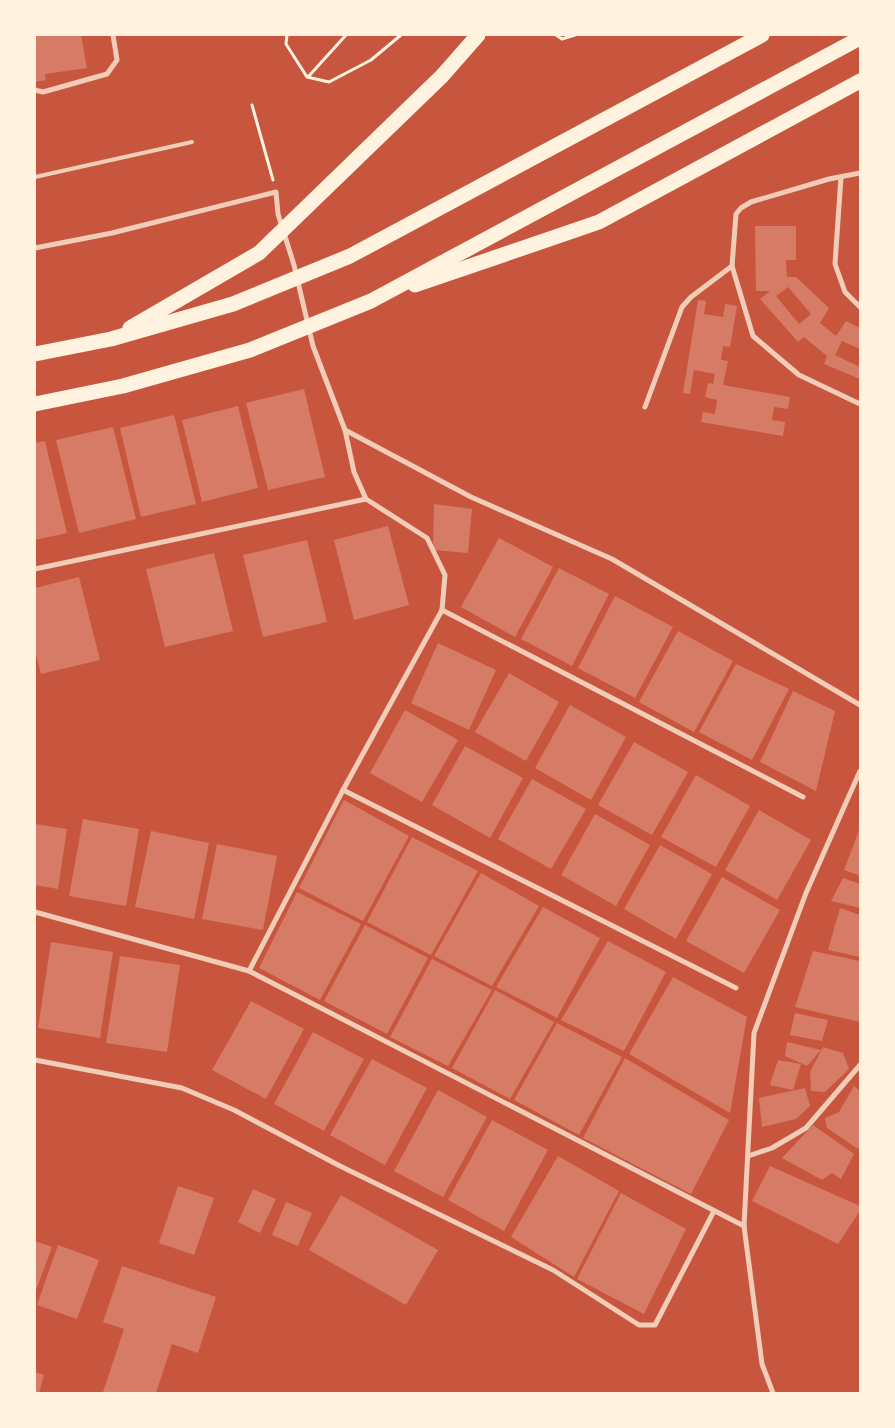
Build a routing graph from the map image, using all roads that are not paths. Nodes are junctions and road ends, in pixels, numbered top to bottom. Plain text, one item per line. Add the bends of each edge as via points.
1 (112, 35) edge
2 (478, 35) edge
3 (762, 35) edge
4 (860, 38) edge
5 (860, 81) edge
6 (35, 90) edge
7 (192, 142) dead end
8 (860, 173) edge
9 (35, 177) edge
10 (842, 177) junction
11 (35, 248) edge
12 (732, 266) junction
13 (371, 301) junction
14 (860, 307) edge
15 (111, 339) junction
16 (35, 354) edge
17 (35, 404) edge
18 (860, 404) edge
19 (646, 408) dead end
20 (345, 430) junction
21 (366, 499) junction
22 (35, 569) edge
23 (442, 610) junction
24 (860, 705) edge
25 (860, 771) edge
26 (343, 790) junction
27 (803, 797) dead end
28 (35, 912) edge
29 (249, 971) junction
30 (736, 988) dead end
31 (35, 1060) edge
32 (860, 1065) edge
33 (748, 1156) junction
34 (714, 1211) junction
35 (744, 1226) junction
36 (773, 1393) edge

1 - 6 street via 117,60 107,74 43,92
2 - 15 highway via 442,76 259,252
3 - 15 highway via 350,256 233,304
4 - 13 highway
5 - 13 highway via 599,222
7 - 9 lane
8 - 10 street
10 - 12 street via 751,202 741,208 736,214
10 - 14 street via 836,264 845,292
11 - 20 street via 112,233 276,192 278,214 314,346
12 - 18 street via 753,336 799,375
12 - 19 street via 682,307
13 - 17 highway via 250,350 122,386
15 - 16 highway
20 - 21 street via 354,472
20 - 24 street via 471,497 612,559
21 - 22 street
21 - 23 street via 427,538 444,575
23 - 26 street
23 - 27 street
25 - 33 street via 806,893 754,1032
26 - 29 street
26 - 30 street
28 - 29 street
29 - 34 street
31 - 34 street via 182,1088 234,1110 553,1270 639,1325 655,1326
32 - 33 street via 806,1128 772,1148
33 - 35 street
34 - 35 street
35 - 36 street via 762,1364

